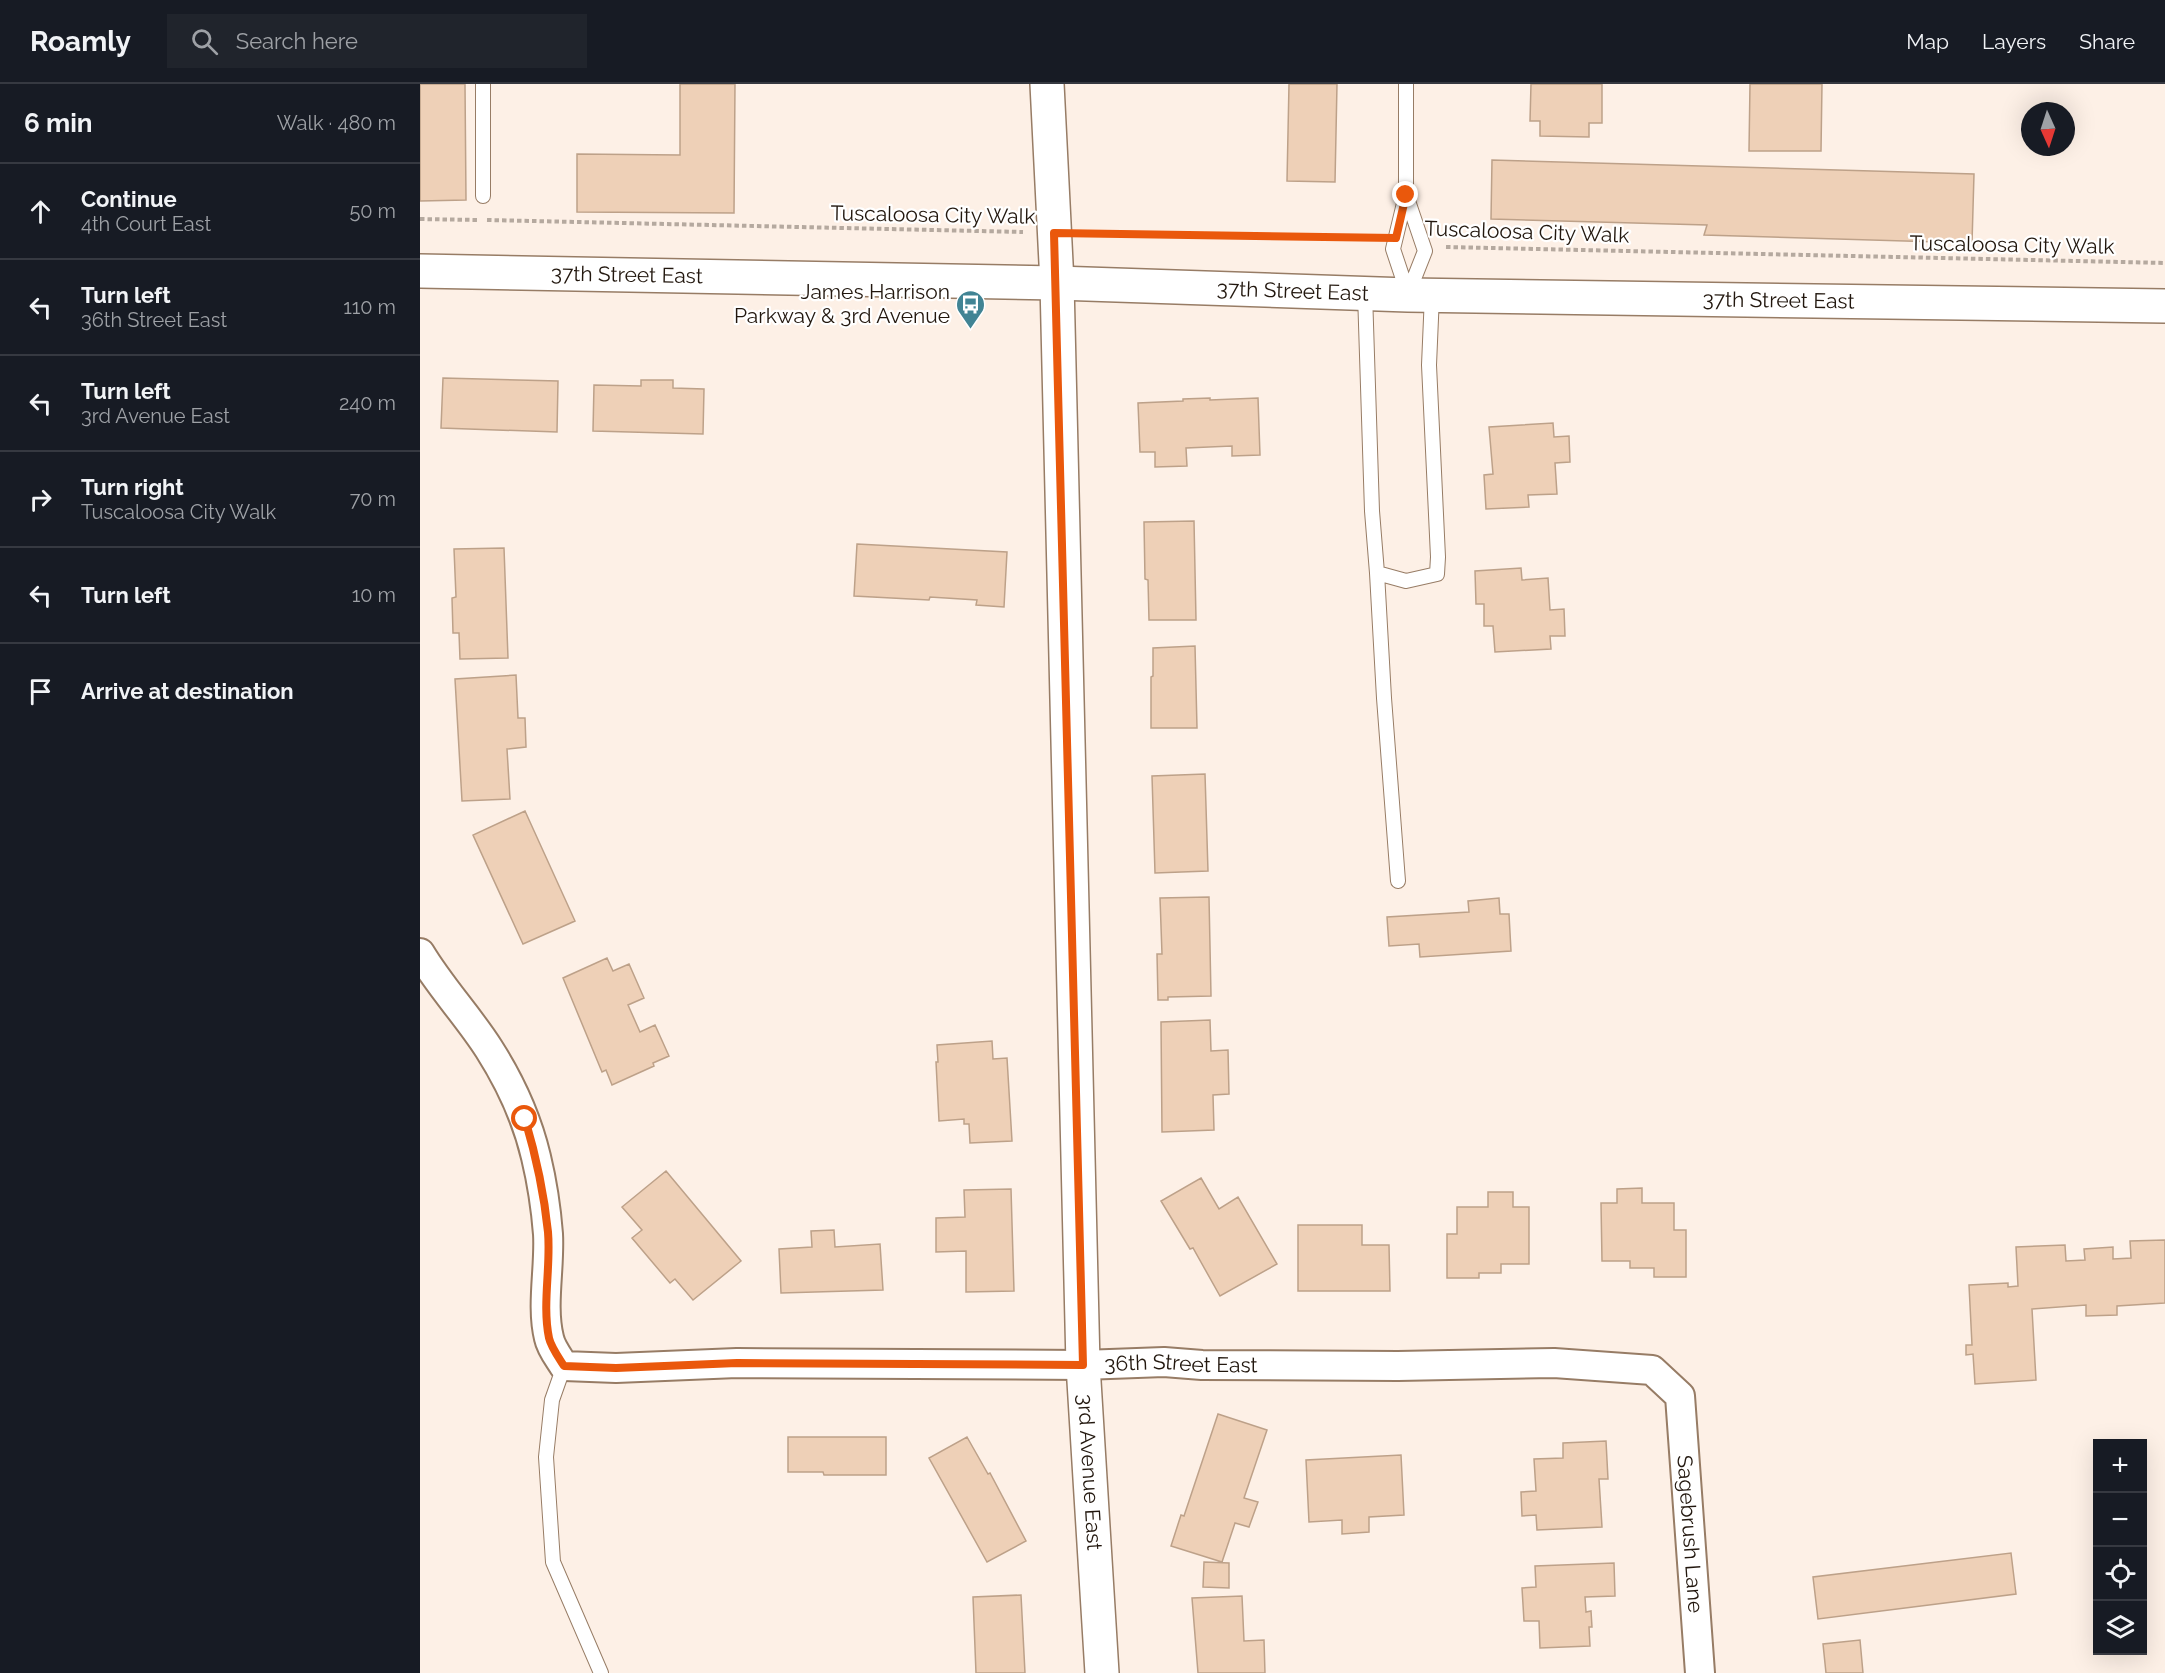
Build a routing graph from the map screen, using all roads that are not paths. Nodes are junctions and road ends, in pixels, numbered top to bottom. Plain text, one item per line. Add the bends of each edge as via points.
1 (483, 84) edge
2 (1047, 84) edge
3 (1406, 84) edge
4 (1406, 195) junction
5 (483, 196) dead end
6 (420, 271) edge
7 (1057, 284) junction
8 (1365, 293) junction
9 (1420, 295) junction
10 (2165, 306) edge
11 (1377, 573) junction
12 (1398, 881) dead end
13 (420, 954) edge
14 (1083, 1365) junction
15 (564, 1366) junction
16 (1680, 1396) joint
17 (601, 1673) edge
18 (1102, 1673) edge
19 (1700, 1673) edge

1 - 5 lane
2 - 7 street, 3rd Avenue East
3 - 4 lane
4 - 9 lane via 1425,251
4 - 9 lane via 1393,249
6 - 7 street, 37th Street East
7 - 8 street, 37th Street East
7 - 14 street, 3rd Avenue East
8 - 9 street, 37th Street East
8 - 11 lane
9 - 10 street, 37th Street East
9 - 11 lane via 1429,364 1437,574 1406,581
11 - 12 lane
13 - 15 street via 488,1048 525,1119 536,1155 546,1215 549,1340
14 - 15 street, 36th Street East
14 - 16 street, 36th Street East via 1554,1363 1652,1370
14 - 18 street, 3rd Avenue East
15 - 17 lane via 552,1400 546,1457 553,1562
16 - 19 street, Sagebrush Lane

